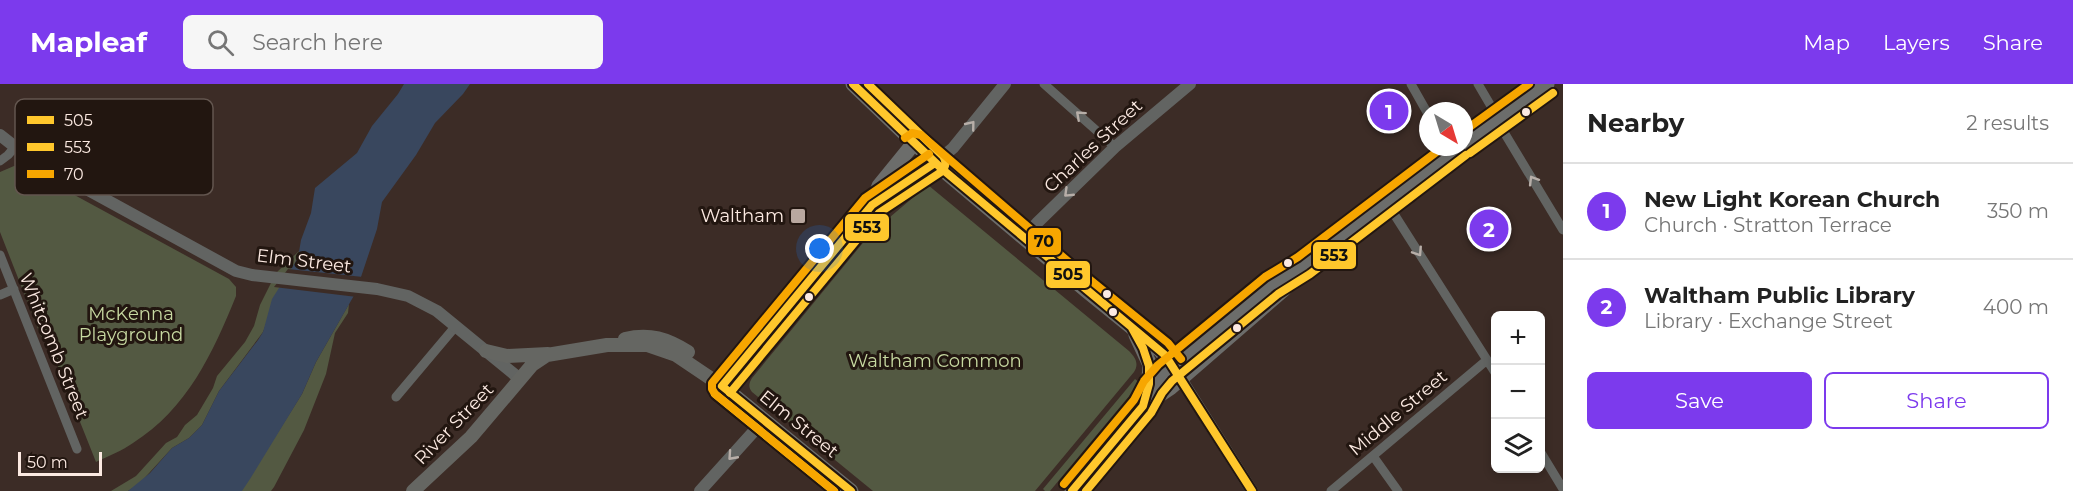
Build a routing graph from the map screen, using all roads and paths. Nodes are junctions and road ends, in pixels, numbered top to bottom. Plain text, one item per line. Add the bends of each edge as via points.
1 (853, 84) edge
2 (1005, 84) edge
3 (1044, 84) edge
4 (1190, 84) edge
5 (1411, 84) edge
6 (1478, 84) edge
7 (1547, 84) edge
8 (1421, 102) edge
9 (1497, 119) junction
10 (0, 135) edge
11 (1473, 137) edge
12 (914, 143) junction
13 (1115, 147) junction
14 (14, 148) joint
15 (1444, 156) edge
16 (0, 161) edge
17 (935, 163) junction
18 (96, 195) edge
19 (1387, 203) junction
20 (872, 205) junction
21 (1563, 230) edge
22 (1024, 238) junction
23 (0, 255) edge
24 (1304, 266) junction
25 (14, 289) junction
26 (0, 295) edge
27 (456, 327) junction
28 (1131, 327) junction
29 (486, 351) junction
30 (553, 354) junction
31 (1487, 360) junction
32 (1173, 366) junction
33 (1491, 366) edge
34 (1181, 379) junction
35 (520, 380) junction
36 (722, 386) junction
37 (396, 397) dead end
38 (1143, 406) junction
39 (764, 420) junction
40 (77, 448) dead end
41 (1372, 456) junction
42 (1545, 459) edge
43 (1563, 489) edge
44 (413, 491) edge
45 (700, 491) edge
46 (851, 491) edge
47 (1072, 491) edge
48 (1252, 491) edge
49 (1331, 491) edge
50 (1398, 491) edge

1 - 12 main road
17 -> 2 street via 955,145
13 -> 3 street
4 - 13 street, Charles Street
5 - 8 street
6 - 9 street
7 - 9 main road
9 - 11 main road
21 -> 9 street
10 - 14 street, Elm Street
12 - 17 main road
12 - 20 main road via 879,186
13 -> 22 street, Charles Street
14 - 16 street
15 - 19 main road
17 - 20 main road
17 - 22 main road
18 - 27 street, Elm Street via 242,273 398,292 418,300
19 - 24 main road
19 -> 31 street
20 - 36 main road
22 - 28 main road
23 - 25 street, Whitcomb Street
24 - 32 main road via 1272,285
24 - 34 main road via 1283,290
25 - 26 street
25 - 40 street, Whitcomb Street
27 - 29 street, Elm Street
27 - 37 street
28 - 32 main road
28 - 38 main road via 1150,365 1150,385
29 - 30 main road via 503,356
29 - 35 street, Elm Street
30 - 35 main road, Elm Street via 538,360
30 - 36 main road, Elm Street via 632,344 662,349
31 - 33 street
31 - 41 street, Middle Street
32 - 34 main road
32 - 38 main road via 1156,382
34 - 38 main road
34 - 48 street
35 - 44 main road, River Street via 476,432
36 - 39 main road, Elm Street
38 - 47 main road
39 -> 45 street
39 - 46 main road, Elm Street
41 - 49 street, Middle Street
41 - 50 street
42 - 43 street

